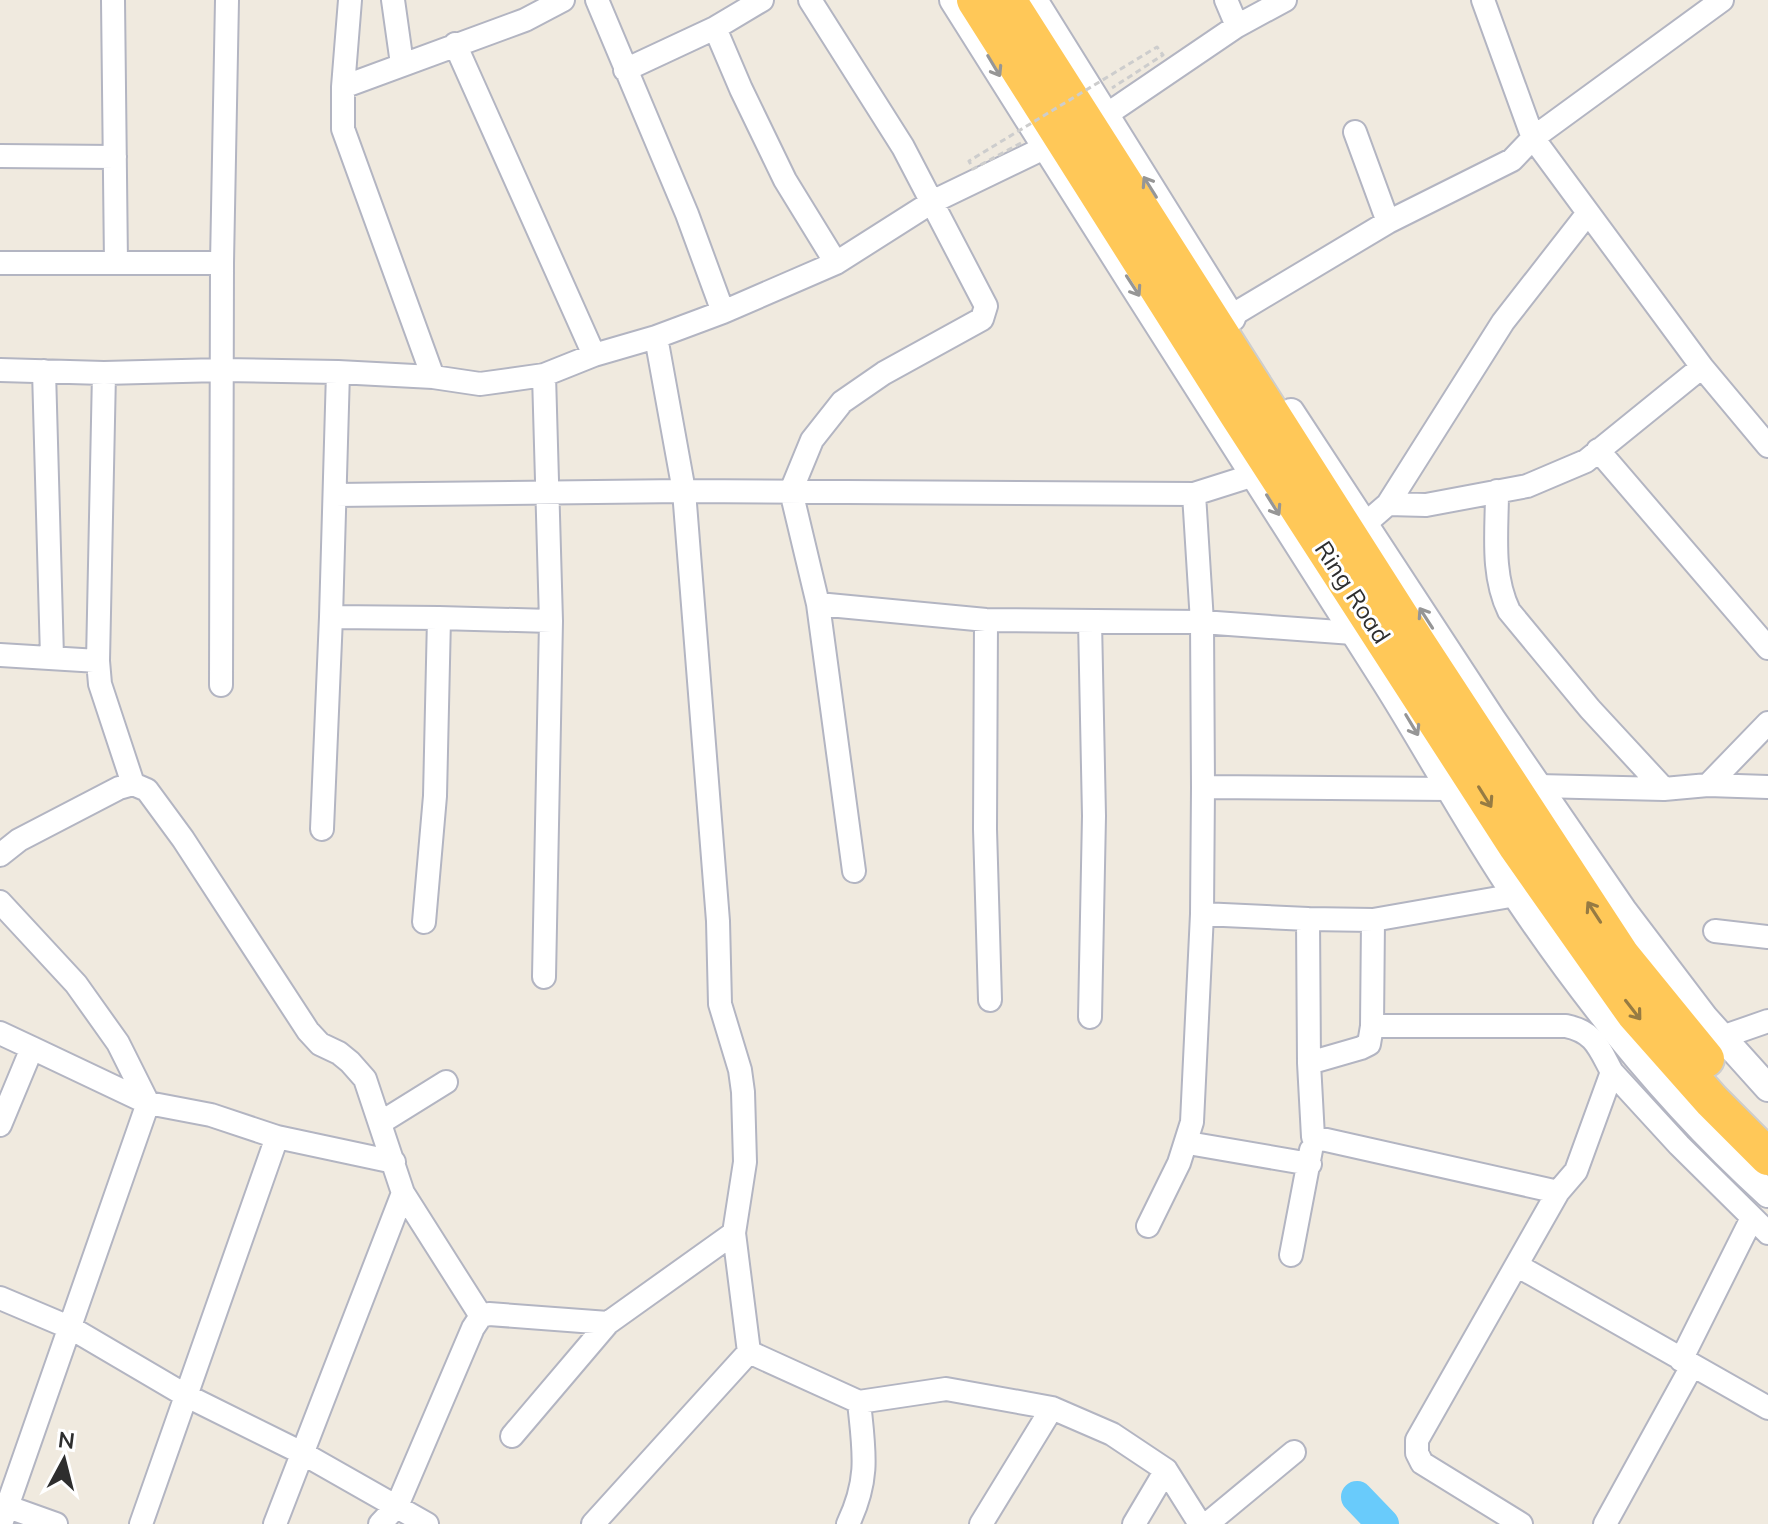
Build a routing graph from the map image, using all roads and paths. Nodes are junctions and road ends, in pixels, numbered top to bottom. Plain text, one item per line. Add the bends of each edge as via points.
1 (113, 0) edge
2 (227, 0) edge
3 (350, 0) edge
4 (393, 0) edge
5 (563, 0) edge
6 (597, 0) edge
7 (762, 0) edge
8 (810, 0) edge
9 (953, 0) edge
10 (975, 0) edge
11 (1008, 0) edge
12 (1034, 0) edge
13 (1226, 0) edge
14 (1285, 0) edge
15 (1483, 0) edge
16 (1709, 4) edge
17 (1237, 26) junction
18 (715, 28) junction
19 (455, 44) junction
20 (402, 64) junction
21 (625, 70) junction
22 (343, 87) junction
23 (1112, 88) dead end
24 (1106, 115) junction
25 (1355, 132) dead end
26 (1533, 138) junction
27 (1033, 146) junction
28 (0, 156) edge
29 (115, 157) junction
30 (932, 202) junction
31 (1588, 213) junction
32 (1388, 222) junction
33 (0, 263) edge
34 (116, 263) junction
35 (222, 263) junction
36 (836, 263) junction
37 (723, 312) junction
38 (1231, 316) junction
39 (656, 337) junction
40 (594, 355) junction
41 (1702, 367) junction
42 (0, 370) edge
43 (221, 370) junction
44 (44, 371) junction
45 (338, 372) junction
46 (104, 373) junction
47 (544, 375) junction
48 (433, 377) junction
49 (1768, 446) edge
50 (1598, 450) junction
51 (1254, 475) junction
52 (684, 491) junction
53 (791, 491) junction
54 (1497, 491) junction
55 (548, 494) junction
56 (1194, 494) junction
57 (335, 495) junction
58 (1388, 504) junction
59 (1365, 524) junction
60 (818, 604) junction
61 (331, 617) junction
62 (439, 618) junction
63 (986, 620) junction
64 (551, 621) junction
65 (1090, 621) junction
66 (1202, 622) junction
67 (1353, 633) junction
68 (1768, 648) edge
69 (0, 655) edge
70 (52, 657) junction
71 (98, 661) junction
72 (221, 685) dead end
73 (1768, 723) edge
74 (133, 784) junction
75 (1708, 785) junction
76 (1538, 786) junction
77 (1203, 787) junction
78 (1768, 787) edge
79 (1450, 789) junction
80 (1664, 789) junction
81 (322, 829) dead end
82 (0, 855) edge
83 (854, 871) dead end
84 (1516, 895) junction
85 (0, 902) edge
86 (1202, 914) junction
87 (1308, 919) junction
88 (1373, 920) junction
89 (424, 922) dead end
90 (1715, 931) dead end
91 (1768, 937) edge
92 (544, 977) dead end
93 (990, 1000) dead end
94 (1090, 1017) dead end
95 (1768, 1021) edge
96 (1372, 1026) junction
97 (0, 1033) edge
98 (1722, 1037) junction
99 (32, 1048) junction
100 (1309, 1063) junction
101 (1612, 1072) junction
102 (446, 1082) dead end
103 (1768, 1088) edge
104 (148, 1103) junction
105 (380, 1123) junction
106 (1768, 1123) edge
107 (0, 1125) edge
108 (277, 1137) junction
109 (1313, 1137) junction
110 (1188, 1143) junction
111 (1768, 1157) edge
112 (394, 1162) junction
113 (1310, 1164) junction
114 (1558, 1192) junction
115 (403, 1193) junction
116 (1768, 1194) edge
117 (1148, 1226) dead end
118 (1760, 1226) edge
119 (734, 1233) junction
120 (1291, 1255) dead end
121 (1518, 1266) junction
122 (0, 1298) edge
123 (481, 1316) junction
124 (608, 1323) junction
125 (71, 1328) junction
126 (749, 1352) junction
127 (1687, 1363) junction
128 (185, 1395) junction
129 (859, 1402) junction
130 (1052, 1408) junction
131 (1768, 1408) edge
132 (512, 1436) dead end
133 (1294, 1452) dead end
134 (302, 1453) junction
135 (1166, 1470) junction
136 (397, 1506) junction
137 (3, 1512) edge
138 (56, 1524) edge
139 (141, 1524) edge
140 (275, 1524) edge
141 (380, 1524) edge
142 (427, 1524) edge
143 (593, 1524) edge
144 (848, 1524) edge
145 (981, 1524) edge
146 (1134, 1524) edge
147 (1200, 1524) edge
148 (1207, 1524) edge
149 (1521, 1524) edge
150 (1605, 1524) edge

1 - 29 street
2 - 35 street
3 - 22 street
4 - 20 street
5 - 19 street via 525,20
6 - 21 street
7 - 18 street
8 - 30 street
9 -> 27 street
10 -> 111 highway, Ring Road via 1517,847 1634,1013
106 -> 11 highway, Ring Road via 1721,1078 1622,956
12 - 24 street
13 - 17 street
14 - 17 street
15 - 26 street
16 - 26 street
17 - 24 street
18 - 21 street
18 - 36 street via 785,180
19 - 20 street
19 - 40 street
20 - 22 street
21 - 37 street
22 - 48 street via 343,129
23 - 27 path, bridge via 1163,55 1157,47 969,161 973,169
38 -> 24 street
25 - 32 street
26 - 31 street
26 - 32 street via 1512,160
27 - 30 street
27 -> 51 street
28 - 29 street
29 - 34 street
30 - 36 street
30 - 53 street via 986,312 842,402 812,440
31 - 41 street
31 - 58 street via 1503,322
32 - 38 street
33 - 34 street
34 - 35 street
35 - 43 street
36 - 37 street
37 - 39 street
38 - 59 street
39 - 40 street
39 - 52 street
40 - 47 street
41 - 49 street
41 - 50 street
42 - 44 street
43 - 45 street
43 - 46 street
43 - 72 street
44 - 46 street
44 - 70 street
45 - 48 street
45 - 57 street
46 - 71 street
47 - 48 street via 480,384
47 - 55 street
50 - 54 street via 1586,461 1527,486
50 - 68 street
51 - 56 street
51 -> 67 street
52 - 53 street
52 - 55 street
52 - 119 street via 718,921 718,988 743,1092 745,1162
53 - 56 street
53 - 60 street
54 - 58 street via 1426,505
54 - 80 street via 1497,576 1509,611
55 - 57 street
55 - 64 street
56 - 66 street
57 - 61 street
58 - 59 street
76 -> 59 street
60 - 63 street
60 - 83 street
61 - 62 street
61 - 81 street
62 - 64 street
62 - 89 street via 435,796
63 - 65 street
63 - 93 street
64 - 92 street
65 - 66 street
65 - 94 street
66 - 67 street
66 - 77 street
67 -> 79 street
69 - 70 street
70 - 71 street
71 - 74 street via 100,684
73 - 75 street
74 - 82 street
74 - 105 street via 147,790 183,839 308,1031 365,1079
75 - 78 street
75 - 80 street
76 - 80 street
76 - 98 street via 1623,910
77 - 79 street
77 - 86 street
79 - 84 street
84 - 88 street
84 - 116 street via 1644,1066
85 - 104 street via 76,984 118,1043
86 - 87 street
86 - 110 street
87 - 88 street
87 - 100 street
88 - 96 street
90 - 91 street
95 - 98 street
96 - 100 street via 1369,1044
96 - 101 street via 1566,1026 1584,1030
97 - 99 street
98 - 103 street
99 - 104 street
99 - 107 street
100 - 109 street
101 - 114 street via 1576,1171
101 - 118 street
102 - 105 street
104 - 108 street via 211,1115
104 - 125 street
105 - 112 street
108 - 112 street
108 - 128 street
109 - 113 street
109 - 114 street
110 - 113 street
110 - 117 street
112 - 115 street
113 - 120 street
114 - 121 street
115 - 123 street
115 - 134 street
118 - 127 street
119 - 124 street
119 - 126 street
121 - 127 street
121 - 149 street via 1422,1430 1417,1453 1422,1463
122 - 125 street
123 - 124 street
123 - 136 street
124 - 132 street
125 - 128 street
125 - 137 street
126 - 129 street
126 - 143 street
127 - 131 street
127 - 150 street
128 - 134 street
128 - 139 street
129 - 130 street via 946,1389
129 - 144 street via 865,1464 862,1491
130 - 135 street via 1112,1434
130 - 145 street
133 - 148 street
134 - 136 street
134 - 140 street
135 - 146 street
135 - 147 street
136 - 141 street
136 - 142 street
137 - 138 street

